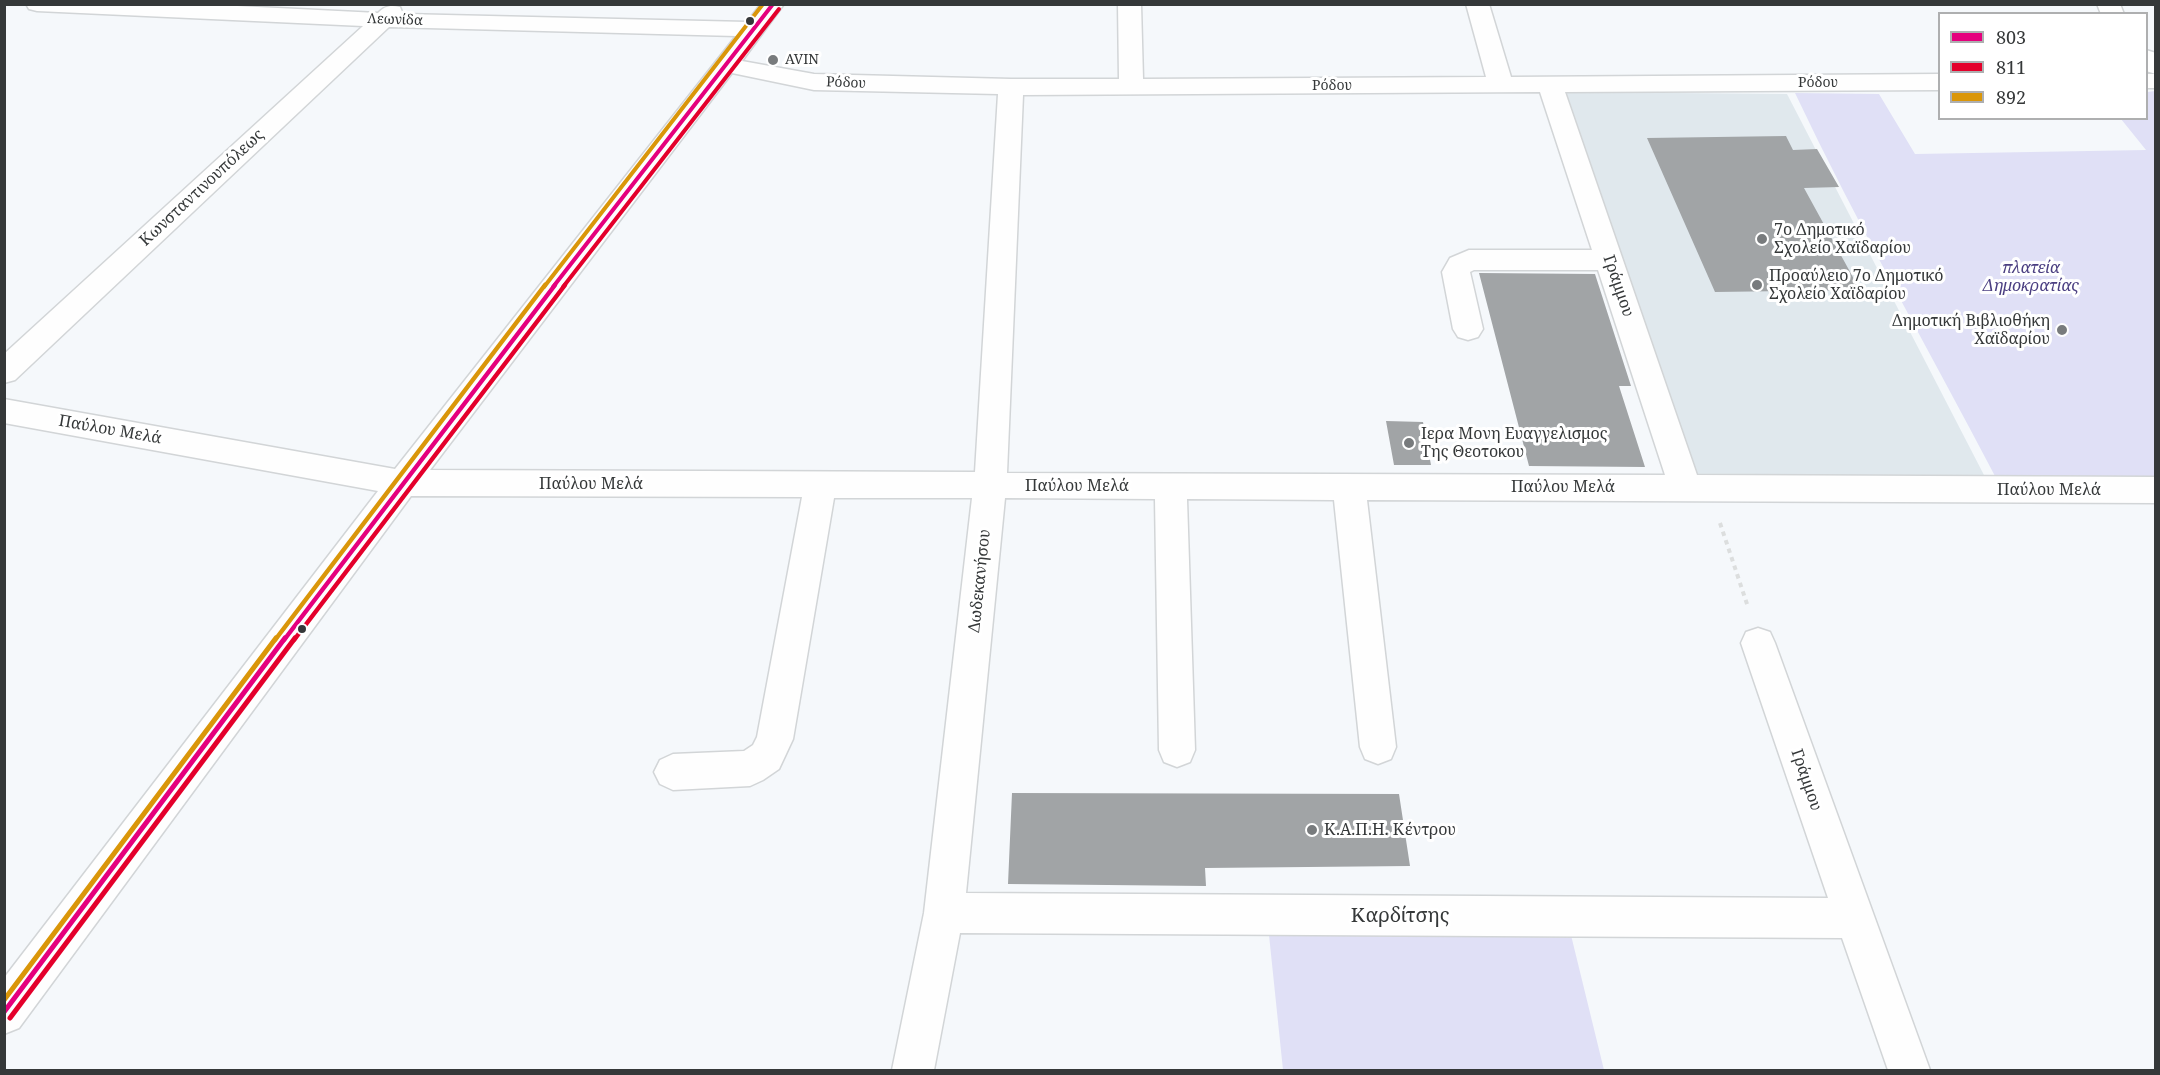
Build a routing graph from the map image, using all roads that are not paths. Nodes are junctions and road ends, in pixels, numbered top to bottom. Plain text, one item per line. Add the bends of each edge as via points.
1 (37, 4) edge
2 (773, 4) edge
3 (1129, 4) edge
4 (1477, 4) edge
5 (391, 12) edge
6 (753, 30) junction
7 (727, 65) junction
8 (1938, 82) edge
9 (1550, 84) junction
10 (1502, 85) junction
11 (1011, 87) junction
12 (1131, 87) junction
13 (1609, 260) junction
14 (1468, 329) dead end
15 (4, 372) edge
16 (4, 411) edge
17 (402, 483) junction
18 (820, 484) junction
19 (990, 485) junction
20 (1171, 486) junction
21 (1349, 487) junction
22 (1697, 488) junction
23 (2156, 490) edge
24 (1758, 643) road end
25 (1378, 747) dead end
26 (1177, 750) dead end
27 (673, 772) dead end
28 (944, 913) junction
29 (1855, 918) junction
30 (7, 1006) edge
31 (913, 1071) edge
32 (1909, 1071) edge

1 - 5 street, Λεωνίδα
2 - 6 street
3 - 12 street
4 - 10 street
5 - 6 street, Λεωνίδα
5 - 15 street, Κωνσταντινουπόλεως
6 - 7 street
7 - 11 street, Ρόδου via 814,82
7 - 17 street
8 - 9 street, Ρόδου
9 - 10 street, Ρόδου
9 - 13 street, Γράμμου
10 - 12 street, Ρόδου
11 - 12 street, Ρόδου
11 - 19 street, Δωδεκανήσου
13 - 14 street via 1469,260 1456,272
13 - 22 street, Γράμμου
16 - 17 street, Παύλου Μελά
17 - 18 street, Παύλου Μελά
17 - 30 street
18 - 19 street, Παύλου Μελά
18 - 27 street via 775,739 766,757 750,768
19 - 20 street, Παύλου Μελά
19 - 28 street, Δωδεκανήσου
20 - 21 street, Παύλου Μελά
20 - 26 street
21 - 22 street, Παύλου Μελά
21 - 25 street
22 - 23 street, Παύλου Μελά
24 - 29 street, Γράμμου
28 - 29 street, Καρδίτσης
28 - 31 street, Δωδεκανήσου
29 - 32 street, Γράμμου

